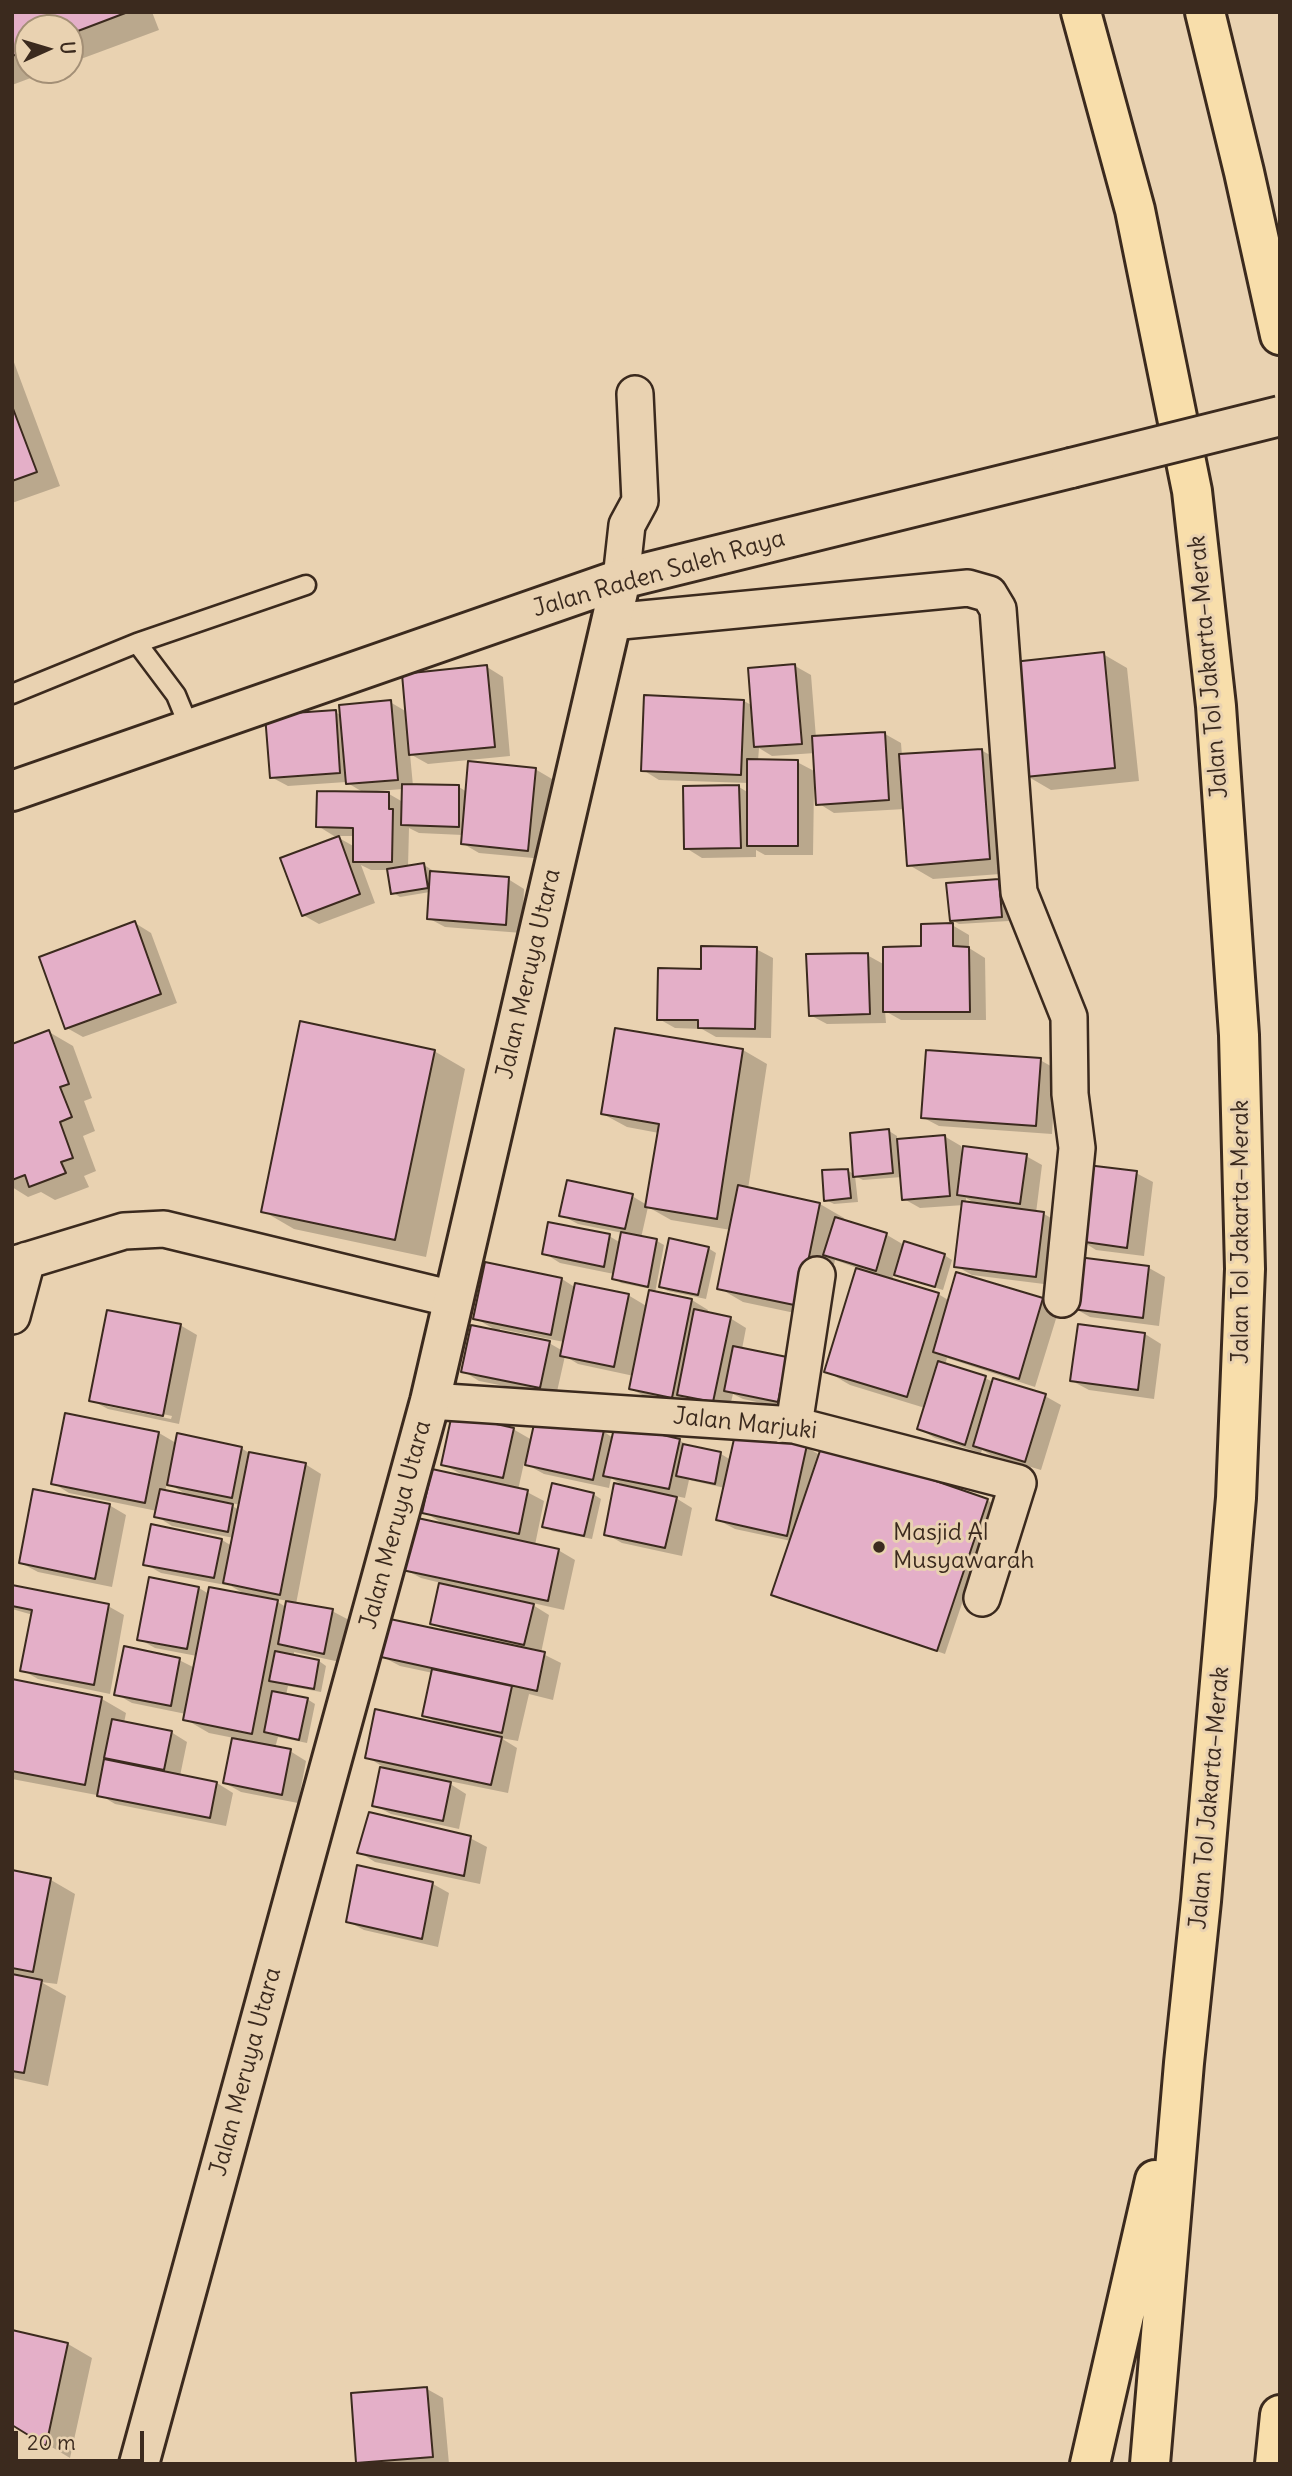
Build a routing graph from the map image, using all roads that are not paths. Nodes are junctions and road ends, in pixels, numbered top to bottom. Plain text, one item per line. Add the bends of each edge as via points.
1 (1081, 12) edge
2 (1205, 12) edge
3 (1280, 335) edge
4 (635, 394) dead end
5 (1280, 416) edge
6 (621, 579) junction
7 (306, 585) dead end
8 (611, 622) junction
9 (137, 643) junction
10 (12, 694) edge
11 (190, 729) junction
12 (12, 791) edge
13 (20, 1262) edge
14 (817, 1275) dead end
15 (1062, 1298) dead end
16 (453, 1299) junction
17 (12, 1317) edge
18 (430, 1401) junction
19 (794, 1425) junction
20 (982, 1598) dead end
21 (1184, 2063) junction
22 (1280, 2415) edge
23 (139, 2464) edge
24 (1090, 2464) edge
25 (1150, 2464) edge
26 (1275, 2464) edge

1 - 21 highway, Jalan Tol Jakarta–Merak via 1135,210 1192,491 1216,706 1240,1035 1245,1269 1236,1498
2 - 3 highway
4 - 6 street via 640,501 627,525
5 - 6 main road, Jalan Raden Saleh Raya, bridge
6 - 8 main road, Jalan Meruya Utara
6 - 11 main road, Jalan Raden Saleh Raya
7 - 9 lane
8 - 15 street via 968,587 989,594 998,609 1019,892 1069,1017 1069,1094 1077,1147
8 - 16 main road, Jalan Meruya Utara
9 - 10 lane
9 - 11 lane via 176,695
11 - 12 main road, Jalan Raden Saleh Raya
13 - 16 street via 124,1231 164,1229
13 - 17 street
14 - 19 street
16 - 18 main road, Jalan Meruya Utara
18 - 19 street, Jalan Marjuki
18 - 23 main road, Jalan Meruya Utara
19 - 20 street, Jalan Marjuki via 1017,1483
21 - 24 highway
21 - 25 highway, Jalan Tol Jakarta–Merak
22 - 26 highway

